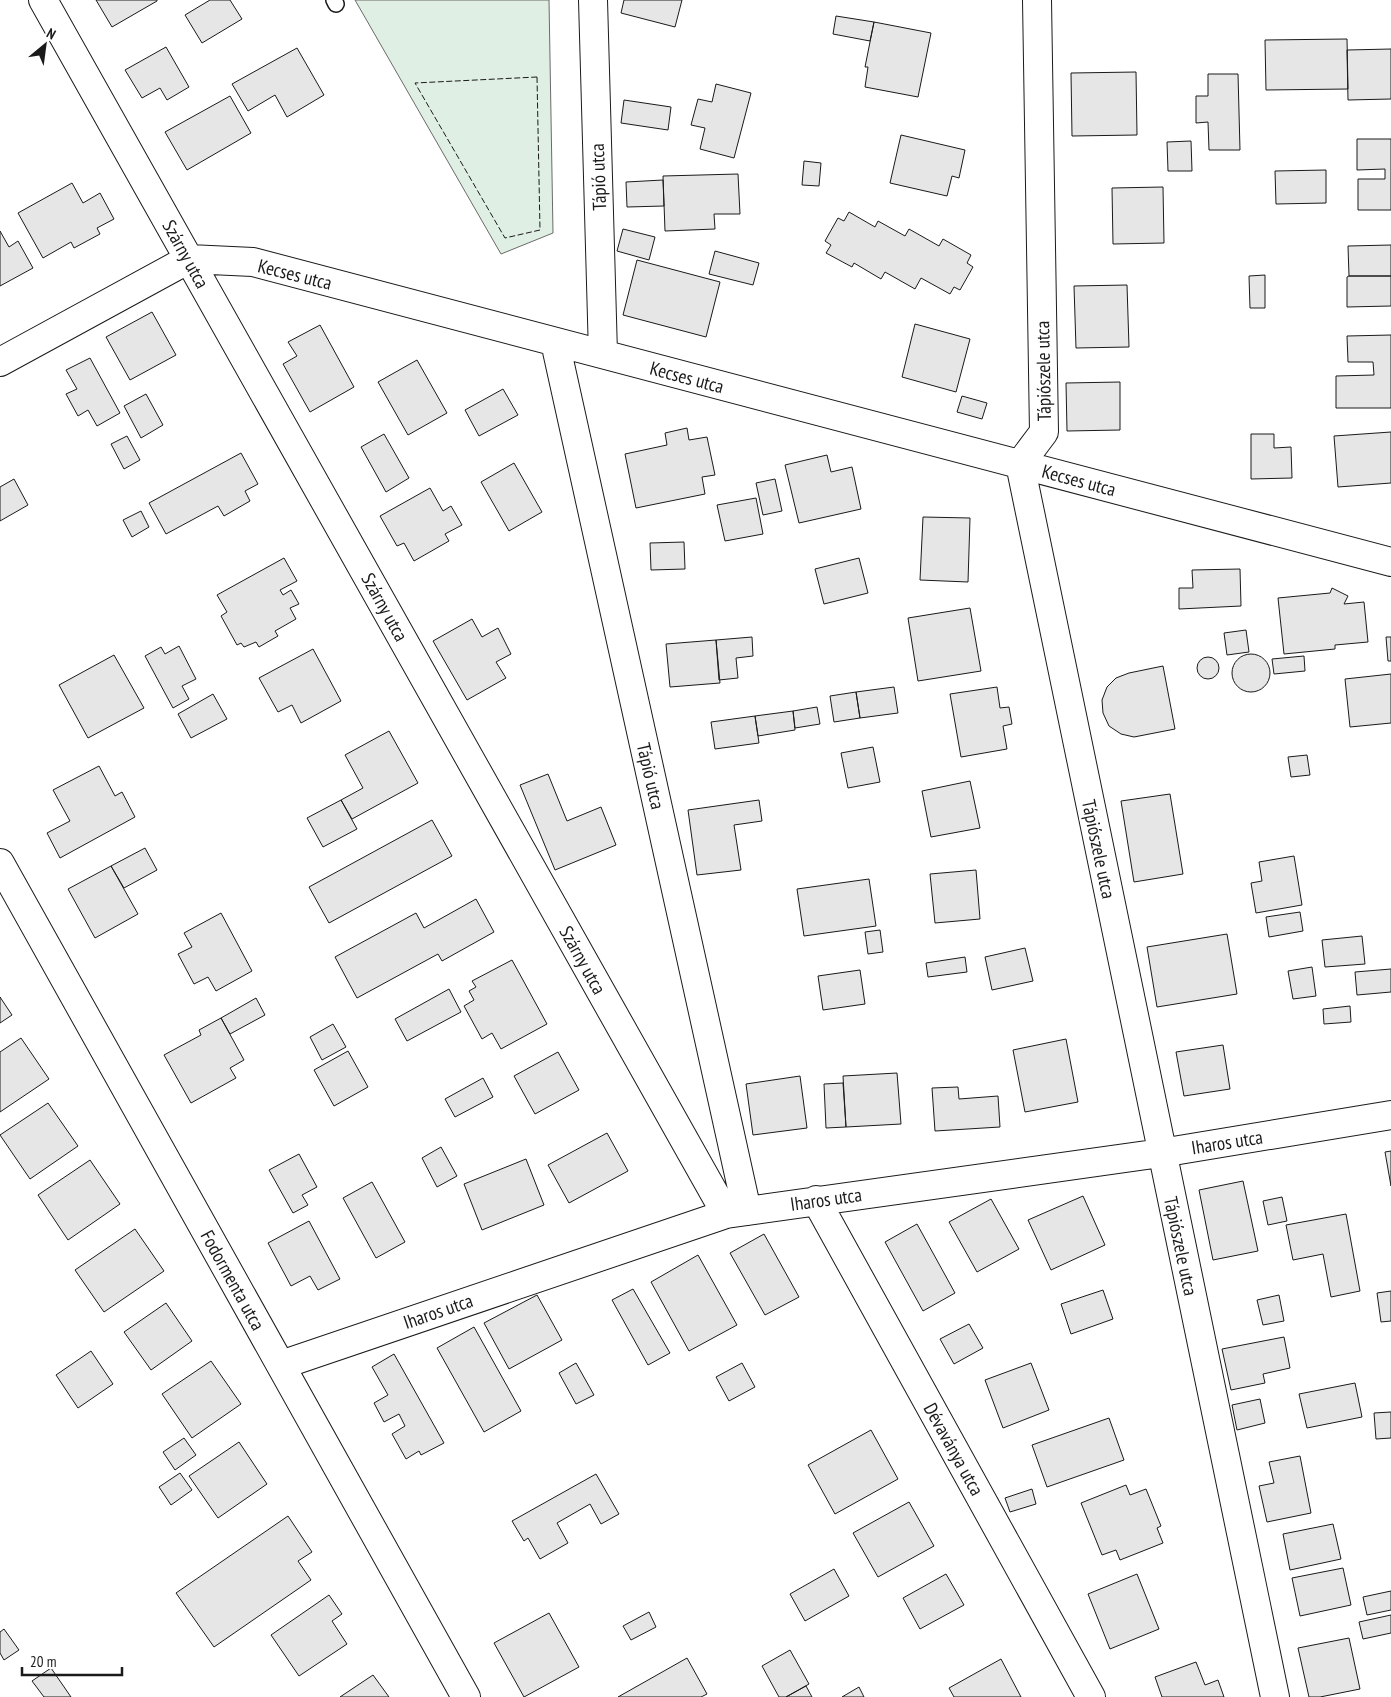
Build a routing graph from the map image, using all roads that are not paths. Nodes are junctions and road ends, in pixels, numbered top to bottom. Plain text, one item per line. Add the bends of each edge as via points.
1 (43, 0) edge
2 (593, 0) edge
3 (1037, 0) edge
4 (189, 259) junction
5 (555, 342) junction
6 (602, 354) junction
7 (0, 362) edge
8 (1020, 464) junction
9 (1391, 562) edge
10 (0, 863) edge
11 (1391, 1115) edge
12 (1161, 1153) junction
13 (816, 1200) junction
14 (737, 1212) junction
15 (280, 1365) junction
16 (466, 1697) edge
17 (1091, 1697) edge
18 (1275, 1697) edge

1 - 4 street, Szárny utca
2 - 6 street, Tápió utca
3 - 8 street, Tápiószele utca via 1044,432
4 - 5 street, Kecses utca via 253,262
4 - 7 street
4 - 14 street, Szárny utca
5 - 6 street, Kecses utca
5 - 14 street, Tápió utca
6 - 8 street, Kecses utca
8 - 9 street, Kecses utca
8 - 12 street, Tápiószele utca
10 - 15 street, Fodormenta utca
11 - 12 street, Iharos utca
12 - 13 street, Iharos utca
12 - 18 street, Tápiószele utca
13 - 14 street, Iharos utca
13 - 17 street, Dévaványa utca
14 - 15 street, Iharos utca
15 - 16 street, Fodormenta utca

